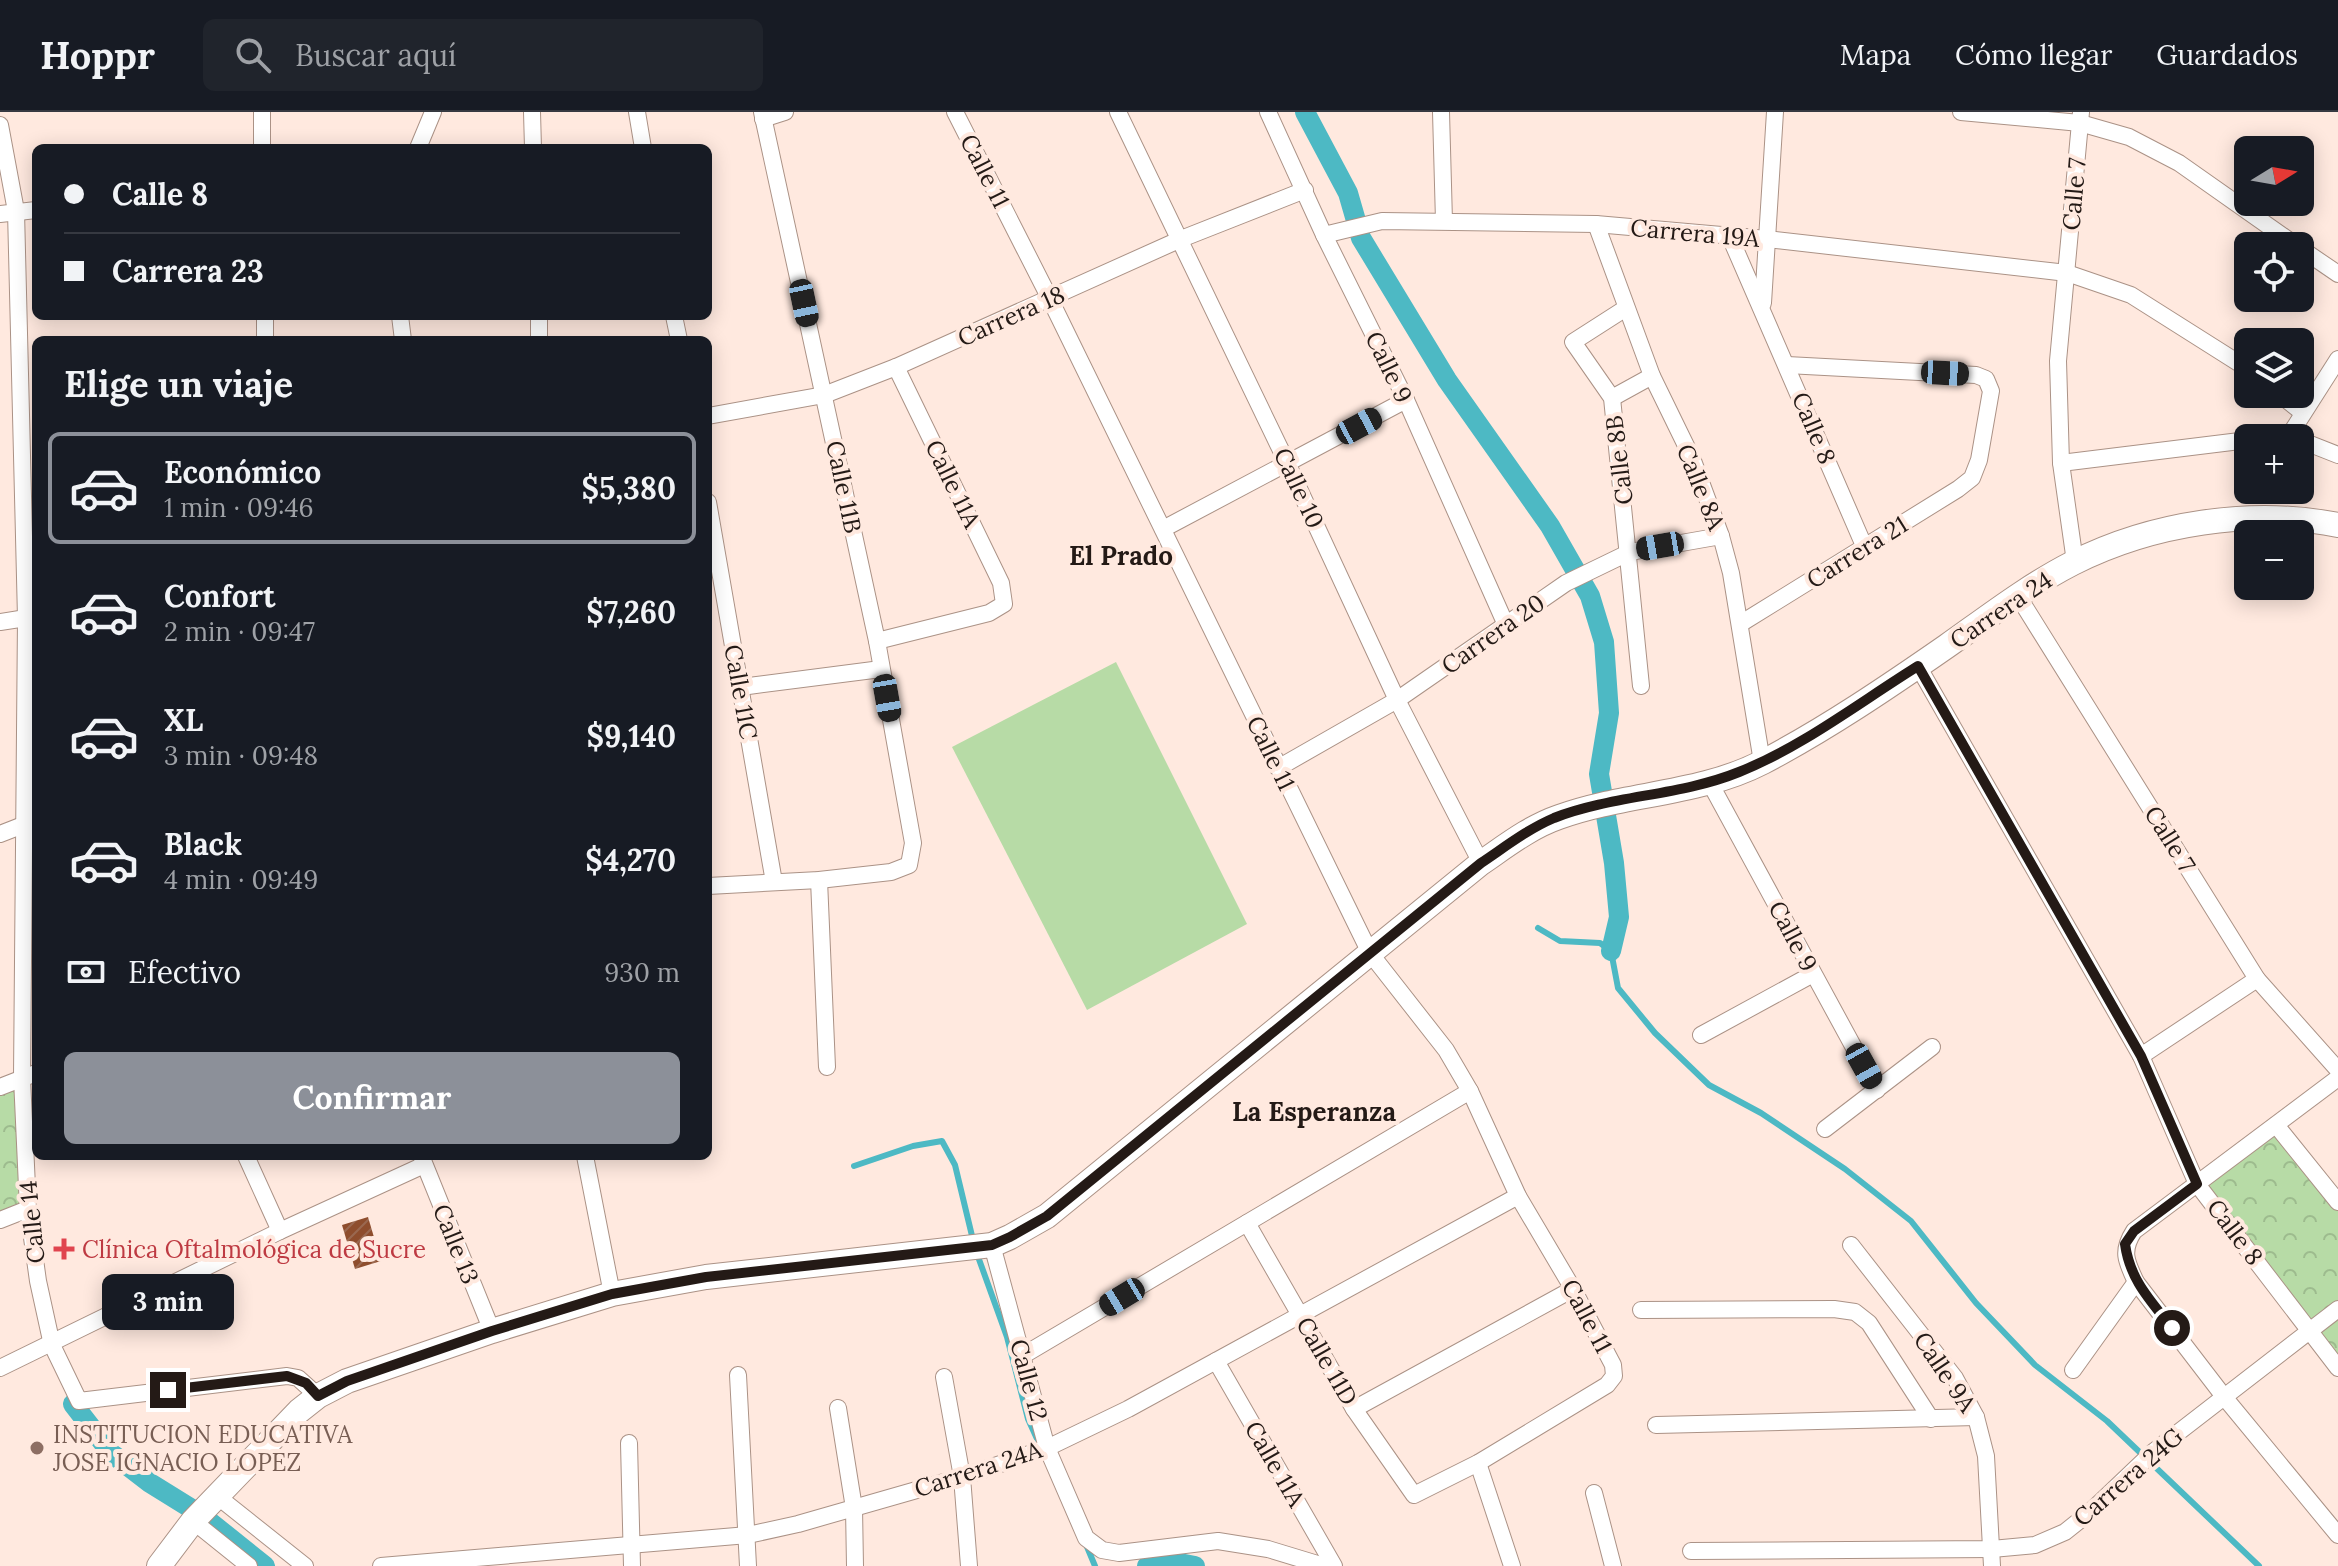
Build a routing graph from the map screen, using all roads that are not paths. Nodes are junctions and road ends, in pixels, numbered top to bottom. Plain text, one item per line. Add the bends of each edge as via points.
1 (262, 112) edge
2 (433, 112) edge
3 (532, 112) edge
4 (637, 112) edge
5 (785, 112) edge
6 (955, 112) edge
7 (1118, 112) edge
8 (1268, 112) edge
9 (1441, 112) edge
10 (1775, 112) edge
11 (1961, 112) edge
12 (763, 116) edge
13 (2081, 117) edge
14 (0, 125) edge
15 (262, 144) edge
16 (420, 144) edge
17 (533, 144) edge
18 (642, 144) edge
19 (1305, 190) junction
20 (32, 210) edge
21 (8, 212) edge
22 (1444, 221) junction
23 (1596, 224) junction
24 (2277, 232) edge
25 (1324, 235) junction
26 (1730, 237) junction
27 (1181, 239) junction
28 (1767, 239) junction
29 (2314, 258) edge
30 (2067, 273) junction
31 (2338, 274) edge
32 (1050, 299) junction
33 (1626, 308) junction
34 (1763, 308) junction
35 (2338, 359) edge
36 (2234, 360) edge
37 (1787, 365) junction
38 (896, 367) junction
39 (1652, 376) junction
40 (824, 395) junction
41 (1612, 398) junction
42 (1406, 400) junction
43 (2297, 408) edge
44 (2303, 413) junction
45 (712, 415) edge
46 (2299, 424) edge
47 (2234, 442) edge
48 (2314, 446) edge
49 (2338, 455) edge
50 (2061, 463) junction
51 (1288, 465) junction
52 (712, 524) edge
53 (2338, 525) edge
54 (1163, 529) junction
55 (1721, 536) junction
56 (1865, 548) junction
57 (1630, 552) junction
58 (2075, 562) junction
59 (2018, 596) junction
60 (26, 618) junction
61 (0, 622) edge
62 (1740, 624) junction
63 (1506, 625) junction
64 (877, 641) junction
65 (1918, 666) junction
66 (881, 669) junction
67 (1641, 686) dead end
68 (741, 687) junction
69 (1397, 700) junction
70 (1762, 762) junction
71 (1278, 768) junction
72 (1710, 783) junction
73 (29, 822) edge
74 (0, 834) edge
75 (1481, 863) junction
76 (819, 880) junction
77 (774, 882) junction
78 (712, 886) edge
79 (1370, 953) junction
80 (1813, 974) junction
81 (2257, 979) junction
82 (1701, 1035) dead end
83 (1932, 1047) dead end
84 (2141, 1056) junction
85 (827, 1067) dead end
86 (2338, 1070) edge
87 (29, 1076) edge
88 (2338, 1078) edge
89 (0, 1087) edge
90 (1877, 1090) junction
91 (1470, 1091) junction
92 (2276, 1125) junction
93 (1825, 1129) dead end
94 (248, 1160) edge
95 (423, 1160) edge
96 (586, 1160) edge
97 (2197, 1184) junction
98 (1518, 1196) junction
99 (2338, 1202) edge
100 (28, 1209) junction
101 (0, 1220) edge
102 (1247, 1223) junction
103 (280, 1231) junction
104 (1851, 1245) dead end
105 (977, 1247) junction
106 (2136, 1282) junction
107 (1573, 1289) junction
108 (612, 1294) junction
109 (2338, 1309) edge
110 (1641, 1310) dead end
111 (1299, 1314) junction
112 (492, 1331) junction
113 (2310, 1332) junction
114 (52, 1345) junction
115 (1022, 1356) junction
116 (1216, 1361) junction
117 (0, 1368) edge
118 (2338, 1368) edge
119 (2073, 1370) dead end
120 (738, 1375) dead end
121 (944, 1377) dead end
122 (318, 1396) junction
123 (2225, 1398) junction
124 (838, 1408) dead end
125 (1354, 1409) junction
126 (1976, 1417) junction
127 (1931, 1419) junction
128 (1656, 1425) dead end
129 (629, 1443) dead end
130 (1047, 1448) junction
131 (1478, 1463) junction
132 (962, 1477) junction
133 (1594, 1493) dead end
134 (217, 1496) junction
135 (854, 1508) junction
136 (193, 1521) junction
137 (748, 1535) junction
138 (2338, 1535) edge
139 (632, 1544) junction
140 (1691, 1551) dead end
141 (1992, 1558) edge
142 (472, 1562) edge
143 (159, 1566) edge
144 (249, 1566) edge
145 (305, 1566) edge
146 (381, 1566) edge
147 (632, 1566) edge
148 (748, 1566) edge
149 (855, 1566) edge
150 (969, 1566) edge
151 (1324, 1566) edge
152 (1334, 1566) edge
153 (1512, 1566) edge
154 (1613, 1566) edge

1 - 15 street
2 - 16 street
3 - 17 street
4 - 18 street
5 - 12 street
6 - 32 street, Calle 11
7 - 27 street, Calle 10
8 - 19 street, Calle 9
9 - 22 street
10 - 28 street, Calle 8
11 - 13 street
12 - 40 street, Calle 11B
13 - 24 street via 2179,163
13 - 30 street, Calle 7
14 - 21 street, Calle 14
19 - 25 street, Calle 9
19 - 27 street, Carrera 18
20 - 21 street
21 - 60 street, Calle 14
22 - 23 street, Carrera 19A
22 - 25 street, Carrera 19A via 1382,221
23 - 26 street, Carrera 19A
23 - 33 street, Calle 8A
25 - 42 street, Calle 9
26 - 28 street, Carrera 19A
26 - 34 street, Calle 8
27 - 32 street, Carrera 18
27 - 51 street, Calle 10
28 - 30 street, Carrera 19A
28 - 34 street, Calle 8
29 - 31 street
30 - 36 street via 2131,295
30 - 50 street, Calle 7 via 2058,361
32 - 38 street, Carrera 18
32 - 54 street, Calle 11
33 - 39 street, Calle 8A
33 - 41 street, Calle 8B via 1573,342
34 - 37 street, Calle 8
35 - 44 street
37 - 56 street, Calle 8
37 - 56 street, Carrera 21 via 1986,379 1991,391 1972,478
38 - 40 street, Carrera 18
38 - 64 street, Calle 11A via 1001,583 1004,604 989,613
39 - 41 street
39 - 55 street, Calle 8A via 1692,458
40 - 45 street, Carrera 18
40 - 64 street, Calle 11B
41 - 57 street, Calle 8B
42 - 51 street
42 - 63 street, Calle 9
43 - 44 street
44 - 46 street
47 - 50 street
48 - 49 street
50 - 58 street, Calle 7
51 - 54 street
51 - 69 street, Calle 10
52 - 68 street, Calle 11C
53 - 58 street, Carrera 24 via 2268,517 2220,521 2131,540
54 - 71 street, Calle 11
55 - 57 street, Carrera 20
55 - 62 street, Calle 8A
56 - 62 street, Carrera 21
57 - 63 street, Carrera 20 via 1566,583
57 - 67 street, Calle 8B
58 - 59 street, Carrera 24
59 - 65 street, Carrera 24
59 - 81 street, Calle 7
60 - 61 street
60 - 73 street, Calle 14
62 - 70 street, Calle 8A
63 - 69 street, Carrera 20
64 - 66 street, Calle 11B
65 - 70 street, Carrera 24
65 - 84 street, Calle 8
66 - 68 street
66 - 76 street, Calle 11B via 913,843 909,865
68 - 77 street, Calle 11C
69 - 71 street, Carrera 20
69 - 75 street, Calle 10
70 - 72 street, Carrera 24
71 - 79 street, Calle 11
72 - 75 street, Carrera 24 via 1577,811 1537,826
72 - 80 street, Calle 9
73 - 74 street
73 - 87 street, Calle 14
75 - 79 street, Carrera 24
76 - 77 street
76 - 85 street
77 - 78 street
79 - 91 street, Calle 11 via 1446,1050
79 - 105 street, Carrera 24 via 1047,1216 1010,1237
80 - 82 street
80 - 90 street, Calle 9
81 - 84 street
81 - 86 street, Calle 7
83 - 90 street
84 - 97 street, Calle 8
87 - 89 street
87 - 100 street, Calle 14
88 - 92 street
90 - 93 street
91 - 98 street, Calle 11
91 - 102 street
92 - 97 street
92 - 99 street
94 - 103 street
95 - 103 street
95 - 112 street, Calle 13
96 - 108 street
97 - 106 street via 2134,1231 2125,1244
97 - 113 street, Calle 8
98 - 107 street, Calle 11
98 - 111 street, Carrera 24A
100 - 101 street
100 - 114 street, Calle 14
102 - 111 street, Calle 11D
102 - 115 street
103 - 114 street
104 - 126 street, Calle 9A via 1955,1378
105 - 108 street, Carrera 24 via 706,1277
105 - 115 street, Calle 12
106 - 119 street
106 - 123 street
107 - 125 street
107 - 131 street, Calle 11 via 1614,1376
108 - 112 street, Carrera 24
109 - 113 street, Carrera 24G
110 - 127 street via 1855,1312 1869,1323
111 - 116 street, Carrera 24A
111 - 125 street, Calle 11D
112 - 122 street, Carrera 24
113 - 118 street, Calle 8
113 - 123 street, Carrera 24G
114 - 117 street
114 - 122 street, Calle 14 via 79,1401 287,1376 306,1383
115 - 130 street, Calle 12
116 - 130 street, Carrera 24A
116 - 152 street, Calle 11A
120 - 137 street
121 - 132 street
122 - 134 street, Carrera 24
123 - 138 street
123 - 141 street, Carrera 24G via 2153,1452 2065,1532
124 - 135 street
125 - 131 street, Calle 11D via 1414,1495
126 - 127 street
126 - 141 street, Calle 9A via 1986,1456
127 - 128 street
129 - 139 street
130 - 132 street, Carrera 24A
130 - 151 street, Calle 12 via 1086,1538 1102,1550 1119,1553 1218,1541
131 - 153 street
132 - 135 street, Carrera 24A
132 - 150 street
133 - 154 street
134 - 136 street, Carrera 24
134 - 145 street
135 - 137 street, Carrera 24A
135 - 149 street
136 - 143 street, Carrera 24
136 - 144 street
137 - 139 street, Carrera 24A
137 - 148 street
139 - 142 street, Carrera 24A
139 - 147 street
140 - 141 street, Carrera 24G
142 - 146 street, Carrera 24A

